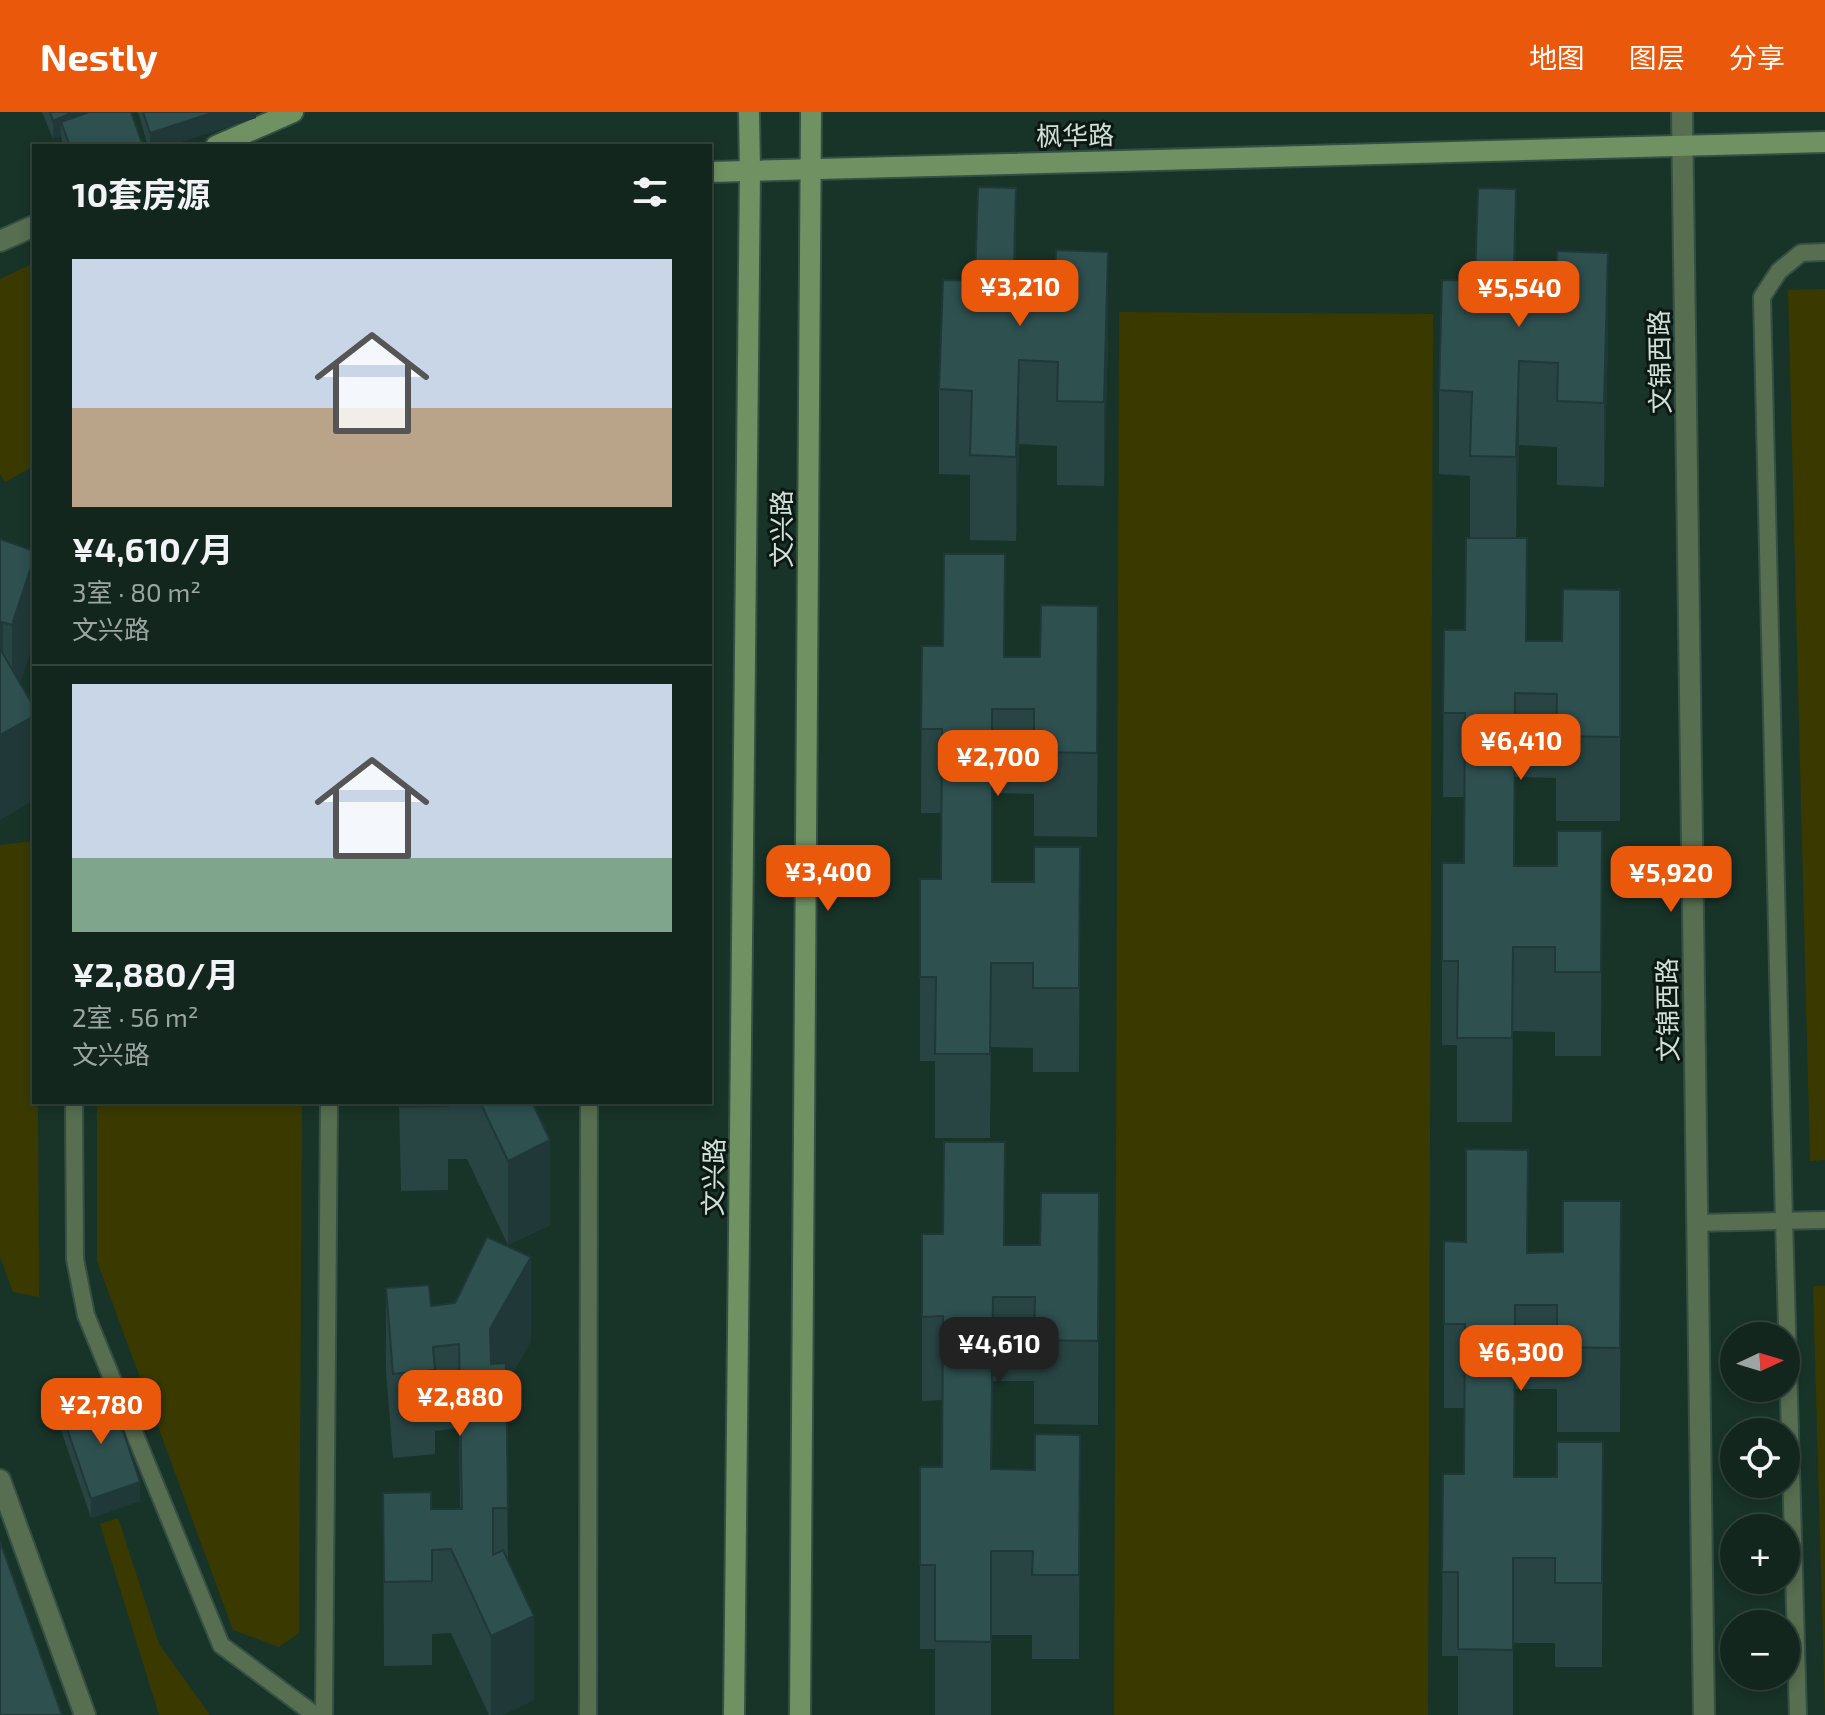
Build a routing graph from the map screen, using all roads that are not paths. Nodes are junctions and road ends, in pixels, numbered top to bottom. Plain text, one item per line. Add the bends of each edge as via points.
1 (293, 112) edge
2 (749, 112) edge
3 (811, 112) edge
4 (1682, 112) edge
5 (1825, 142) edge
6 (221, 144) edge
7 (1683, 146) junction
8 (811, 169) junction
9 (750, 171) junction
10 (712, 172) edge
11 (32, 227) edge
12 (0, 241) edge
13 (1825, 252) edge
14 (74, 1104) edge
15 (329, 1104) edge
16 (589, 1104) edge
17 (1825, 1220) edge
18 (1784, 1221) junction
19 (1697, 1223) junction
20 (0, 1480) edge
21 (85, 1715) edge
22 (315, 1715) edge
23 (324, 1715) edge
24 (588, 1715) edge
25 (734, 1715) edge
26 (800, 1715) edge
27 (1704, 1715) edge
28 (1798, 1715) edge

1 - 6 street
2 - 9 street, 文兴路
3 - 8 street, 文兴路
4 - 7 street, 文锦西路
5 - 7 street, 枫华路
7 - 8 street, 枫华路
7 - 19 street, 文锦西路
8 - 9 street, 枫华路
8 - 26 street, 文兴路
9 - 10 street, 枫华路
9 - 25 street, 文兴路
11 - 12 street
13 - 18 lane via 1801,253 1779,271 1762,297
14 - 22 lane via 75,1259 86,1315 221,1645
15 - 23 lane
16 - 24 lane
17 - 18 lane
18 - 19 lane
18 - 28 lane
19 - 27 street, 文锦西路
20 - 21 street

